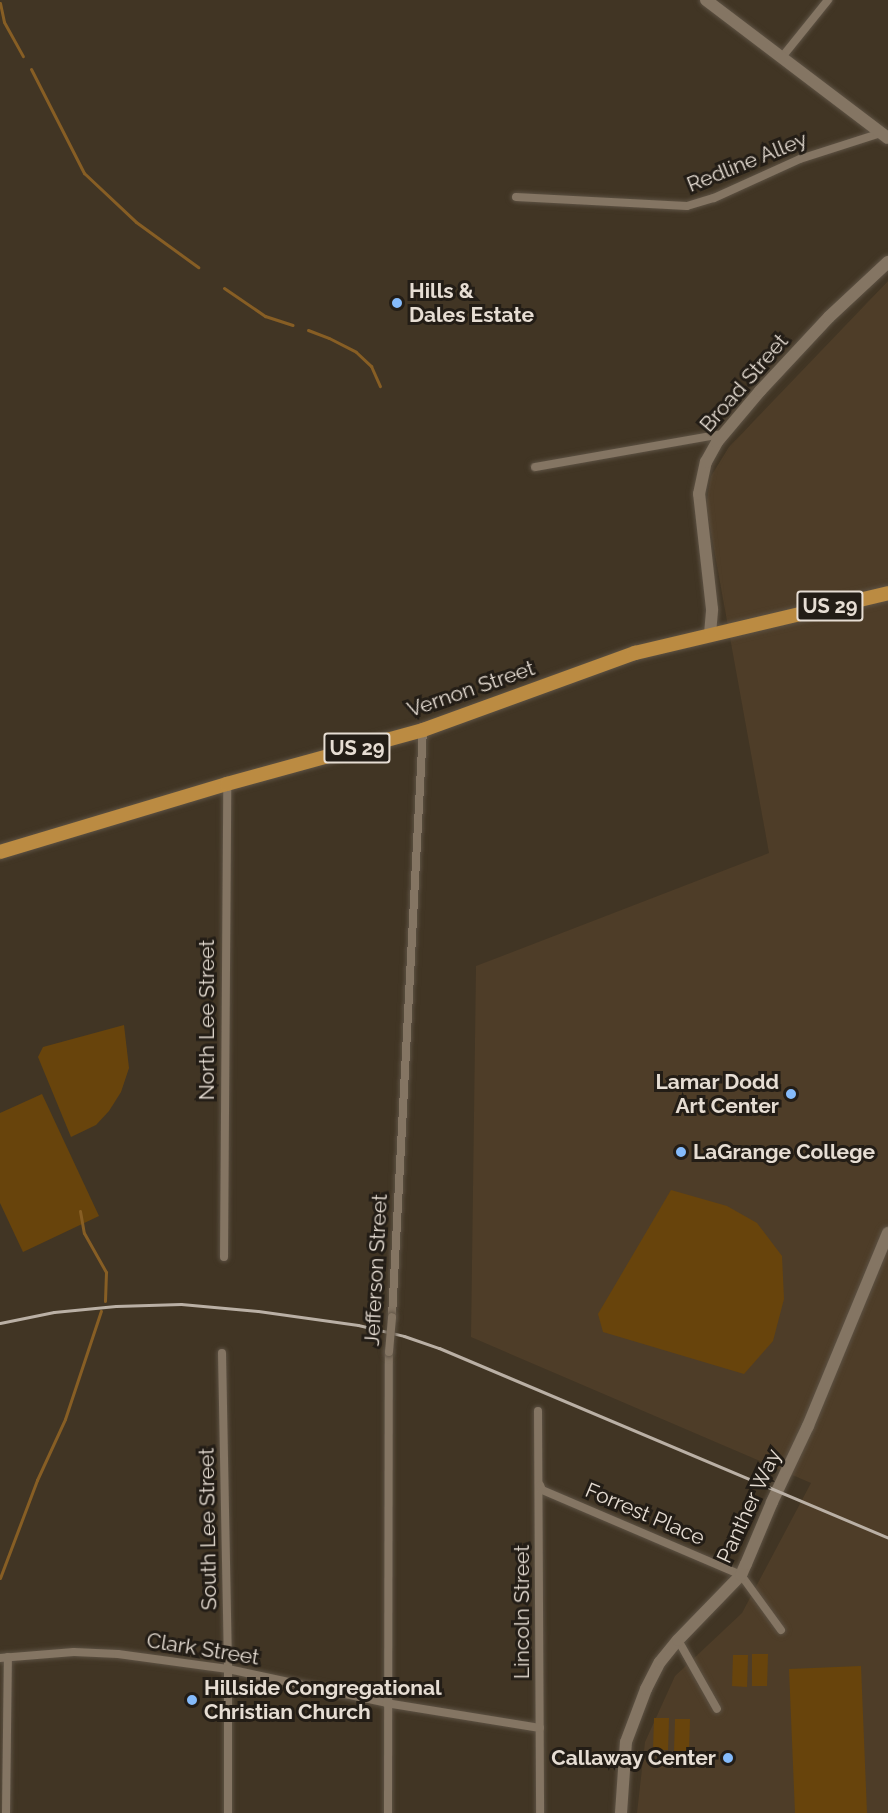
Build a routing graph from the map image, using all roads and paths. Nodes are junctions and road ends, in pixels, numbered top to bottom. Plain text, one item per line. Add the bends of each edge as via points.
1 (706, 0) edge
2 (828, 0) edge
3 (783, 56) junction
4 (884, 136) edge
5 (516, 197) dead end
6 (888, 262) edge
7 (723, 434) junction
8 (535, 467) dead end
9 (888, 593) edge
10 (710, 634) junction
11 (423, 730) junction
12 (227, 784) junction
13 (0, 852) edge
14 (888, 1233) edge
15 (224, 1257) dead end
16 (222, 1353) dead end
17 (538, 1412) dead end
18 (540, 1485) junction
19 (741, 1575) junction
20 (781, 1630) dead end
21 (678, 1640) junction
22 (4, 1658) edge
23 (228, 1669) junction
24 (386, 1703) junction
25 (717, 1709) dead end
26 (540, 1728) junction
27 (6, 1813) edge
28 (228, 1813) edge
29 (388, 1813) edge
30 (540, 1813) edge
31 (621, 1813) edge

1 - 3 street
2 - 3 street
3 - 4 street
4 - 5 street, Redline Alley via 800,159 687,206
6 - 7 street, Broad Street via 829,317
7 - 8 street
7 - 10 street, Broad Street via 706,462 699,494 712,609
9 - 10 main road, Vernon Street / US 29
10 - 11 main road, Vernon Street / US 29 via 635,653
11 - 12 main road, Vernon Street / US 29
11 - 24 street, Jefferson Street, bridge via 389,1352
12 - 13 main road, Vernon Street / US 29
12 - 15 street, North Lee Street
14 - 19 street, Panther Way
16 - 23 street, South Lee Street
17 - 18 street, Lincoln Street
18 - 19 street, Forrest Place via 542,1490
18 - 26 street, Lincoln Street
19 - 20 street
19 - 21 street, Panther Way
21 - 25 street
21 - 31 street, Panther Way via 660,1662 632,1723 623,1763
22 - 23 street, Clark Street via 74,1652 118,1654
22 - 27 street
23 - 24 street, Clark Street
23 - 28 street, South Lee Street
24 - 26 street, Clark Street
24 - 29 street, Jefferson Street
26 - 30 street, Lincoln Street

